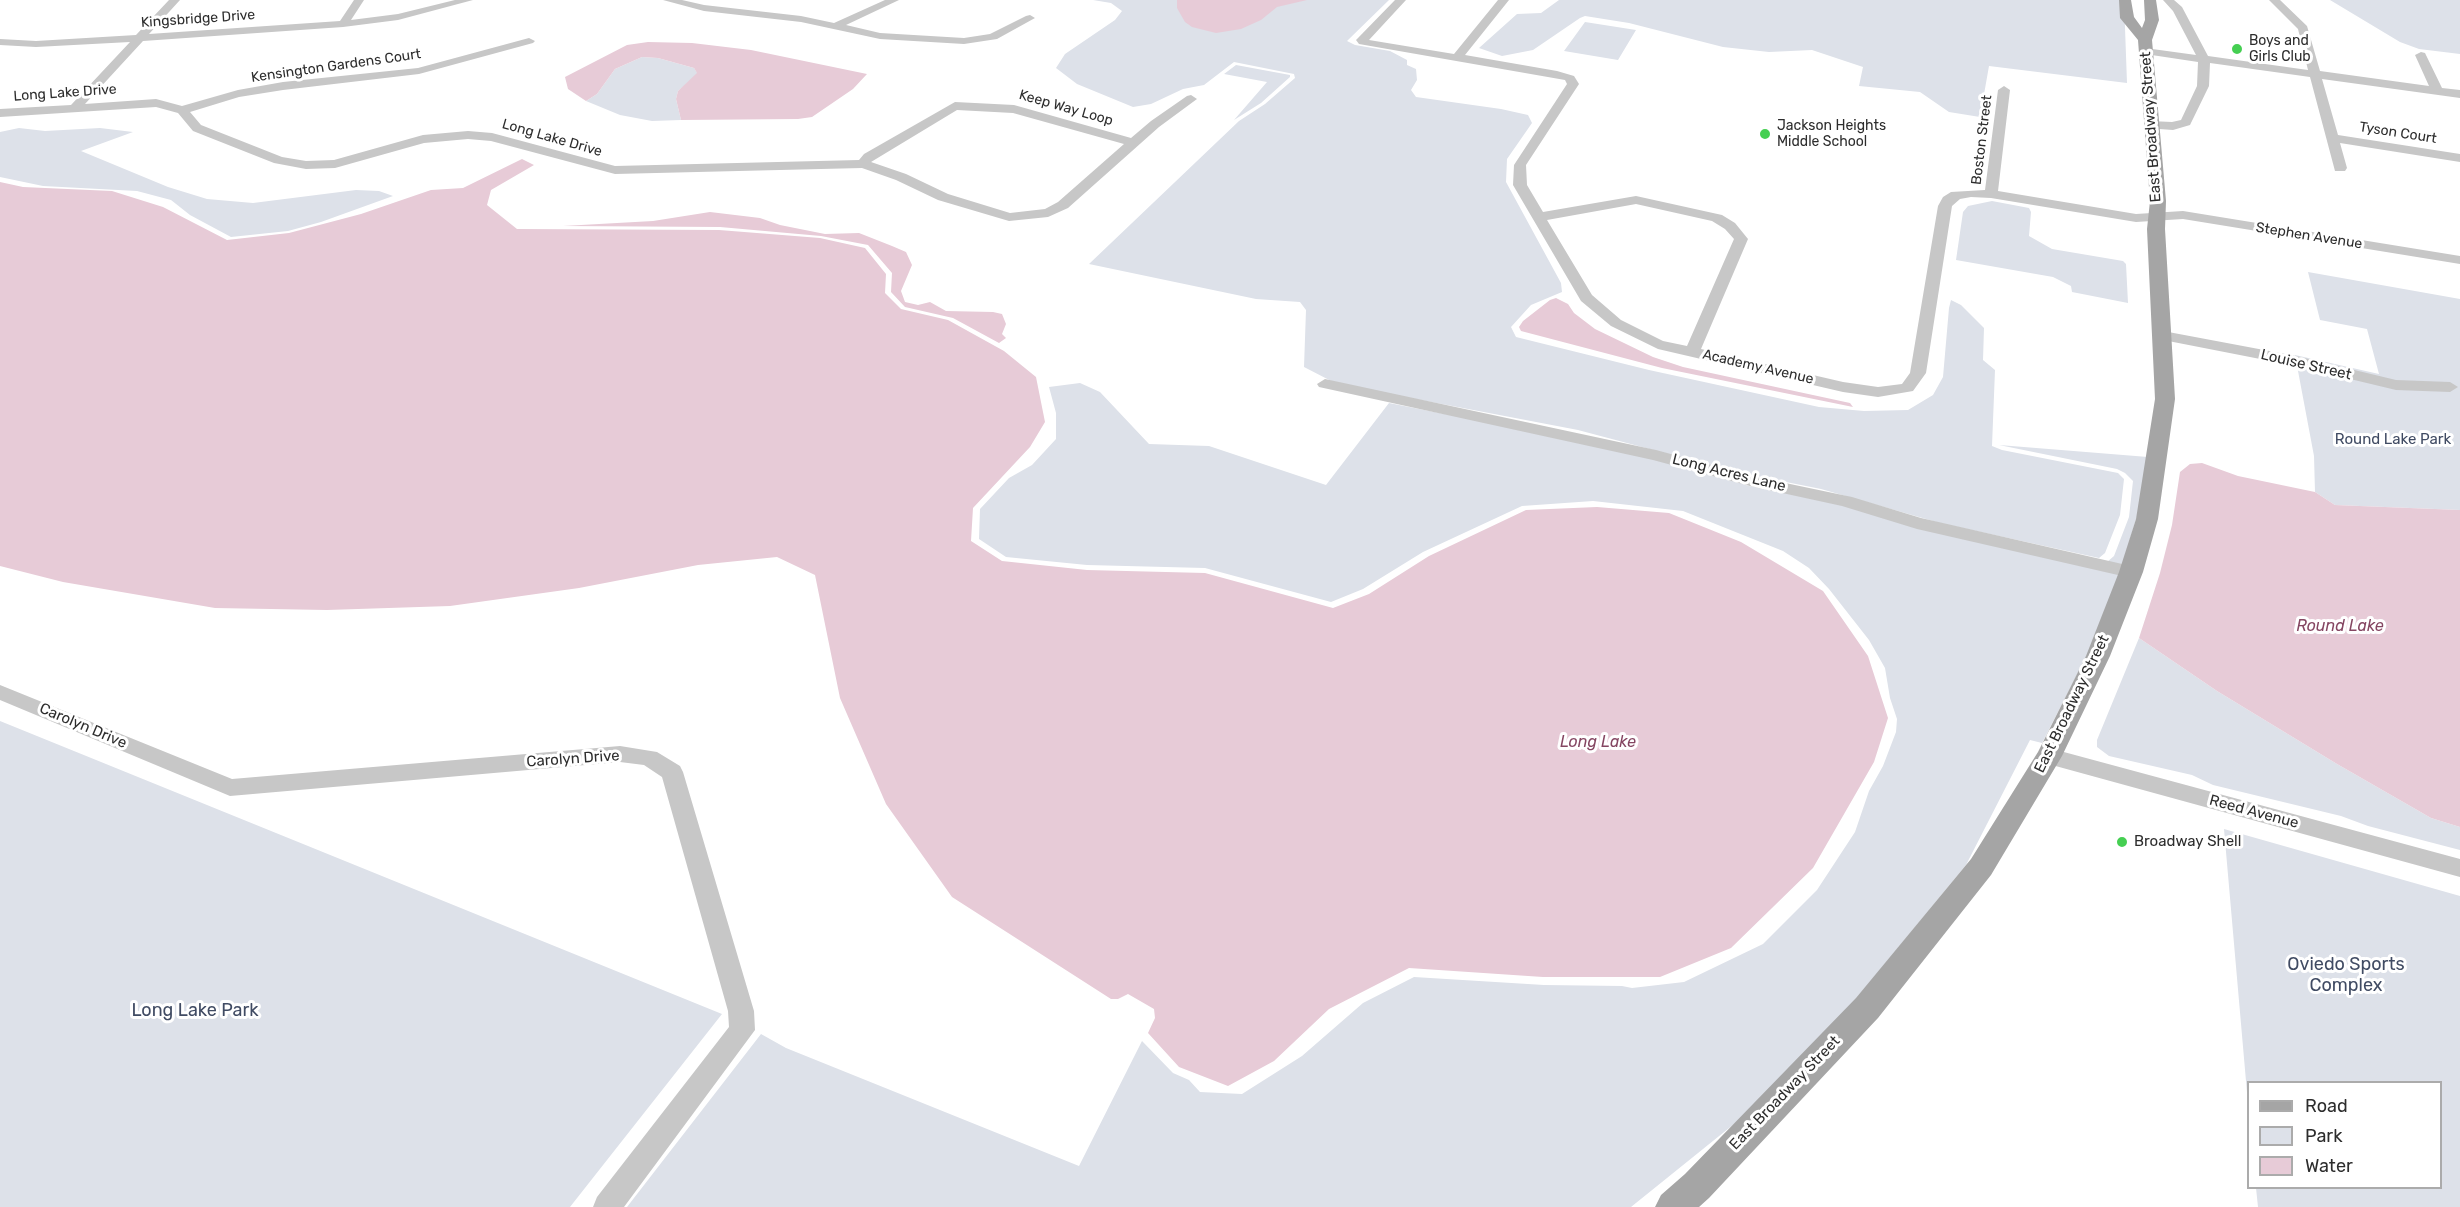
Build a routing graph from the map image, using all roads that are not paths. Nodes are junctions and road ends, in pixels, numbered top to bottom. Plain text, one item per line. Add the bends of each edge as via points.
1 (175, 0) edge
2 (359, 0) edge
3 (468, 0) edge
4 (668, 0) edge
5 (894, 0) edge
6 (1401, 0) edge
7 (1504, 0) edge
8 (2125, 0) edge
9 (2150, 0) edge
10 (2168, 0) edge
11 (2274, 0) edge
12 (1030, 18) dead end
13 (343, 24) junction
14 (838, 25) junction
15 (140, 38) junction
16 (529, 41) dead end
17 (0, 42) edge
18 (2145, 46) junction
19 (2421, 55) dead end
20 (1456, 59) junction
21 (2205, 59) junction
22 (2316, 74) junction
23 (2004, 90) dead end
24 (2437, 91) junction
25 (2460, 94) edge
26 (1191, 99) dead end
27 (76, 107) junction
28 (182, 110) junction
29 (0, 113) edge
30 (2150, 124) junction
31 (2332, 138) junction
32 (1133, 143) junction
33 (2460, 158) edge
34 (863, 164) junction
35 (2340, 168) dead end
36 (1991, 194) junction
37 (1538, 216) junction
38 (2157, 216) junction
39 (2460, 260) edge
40 (2163, 336) junction
41 (1692, 352) junction
42 (1325, 384) dead end
43 (2450, 387) dead end
44 (2131, 572) junction
45 (0, 692) edge
46 (2049, 756) junction
47 (2460, 868) edge
48 (607, 1207) edge
49 (1673, 1207) edge

1 - 15 street
2 - 13 street
3 - 13 street, Kingsbridge Drive via 398,17
4 - 14 street
5 - 14 street
6 - 20 street via 1363,42
7 - 20 street
8 - 18 main road, East Broadway Street via 2127,18
9 - 18 main road, East Broadway Street via 2152,20
10 - 21 street via 2178,9
11 - 22 street via 2303,28
12 - 14 street via 993,37 964,41 880,36
13 - 15 street, Kingsbridge Drive
15 - 17 street, Kingsbridge Drive via 36,44
15 - 27 street
16 - 28 street, Kensington Gardens Court via 419,71 283,86
18 - 21 street
18 - 30 main road, East Broadway Street
19 - 24 street
20 - 37 street, Academy Avenue via 1570,78 1572,82 1520,165 1520,185
21 - 22 street
21 - 30 street via 2203,86 2186,122 2173,126
22 - 24 street
22 - 31 street
23 - 36 street, Boston Street
24 - 25 street
26 - 32 street, Long Lake Drive
27 - 28 street, Long Lake Drive via 156,103
27 - 29 street, Long Lake Drive
28 - 34 street, Long Lake Drive via 197,128 279,160 306,165 335,164 423,139 468,135 492,137 615,170
30 - 38 main road, East Broadway Street
31 - 33 street, Tyson Court
31 - 35 street
32 - 34 street, Keep Way Loop via 1014,108 955,106
32 - 34 street, Long Lake Drive via 1064,205 1048,213 1009,217 943,197
36 - 38 street, Academy Avenue via 2136,218
36 - 41 street, Academy Avenue via 1956,195 1945,206 1918,373 1907,388 1878,392 1843,387
37 - 41 street, Academy Avenue via 1586,298 1597,309 1658,344
37 - 41 street via 1636,200 1707,215 1731,226 1741,239
38 - 39 street, Stephen Avenue via 2183,215
38 - 40 main road, East Broadway Street
40 - 43 street, Louise Street via 2396,385
40 - 44 main road, East Broadway Street via 2165,399 2156,476
42 - 44 street, Long Acres Lane via 1656,455 1750,481 1846,501 1917,523
44 - 46 main road, East Broadway Street via 2098,656
45 - 48 street, Carolyn Drive via 231,788 620,754 649,758 672,772 741,1011 742,1030
46 - 47 street, Reed Avenue
46 - 49 main road, East Broadway Street via 1981,867 1867,1008

